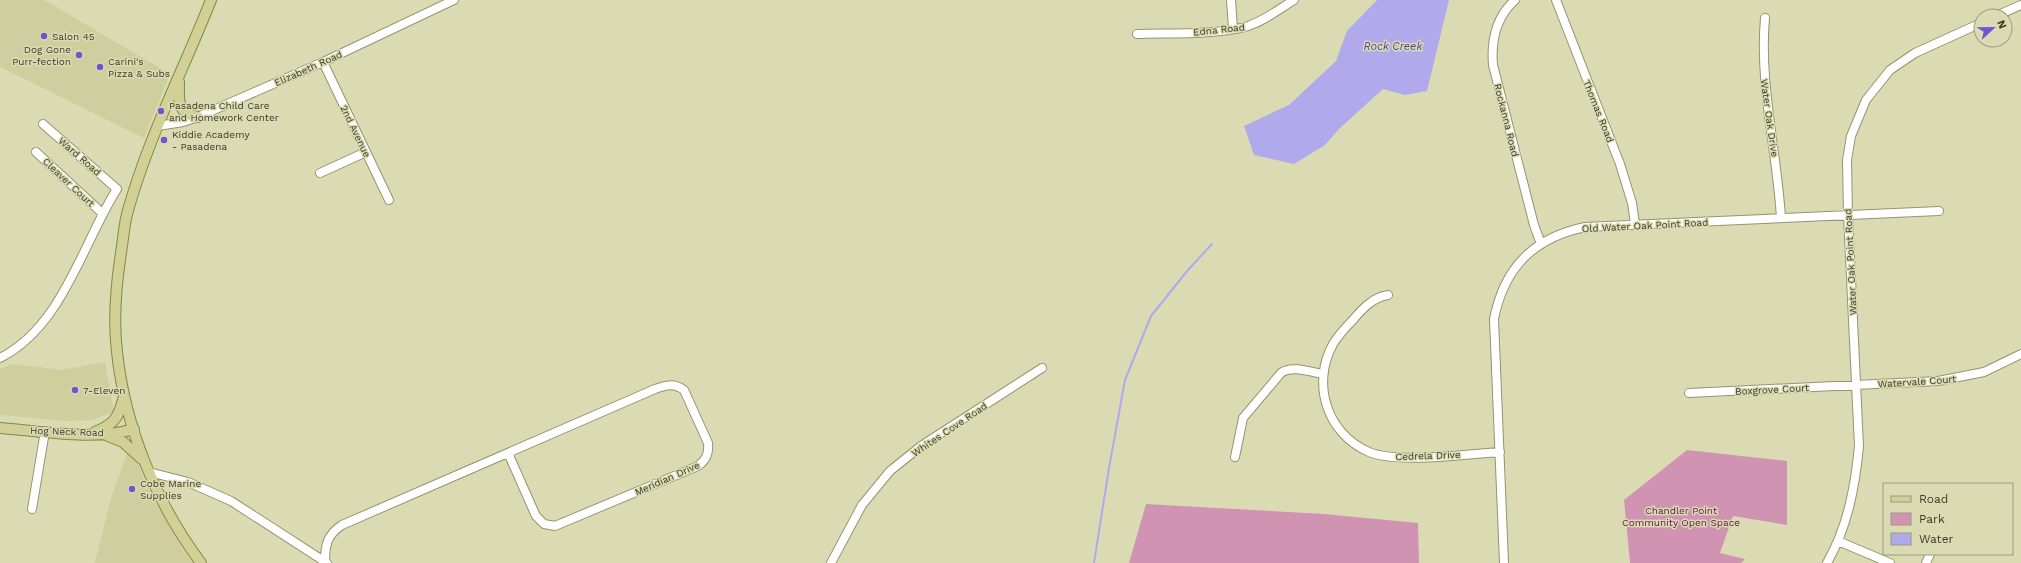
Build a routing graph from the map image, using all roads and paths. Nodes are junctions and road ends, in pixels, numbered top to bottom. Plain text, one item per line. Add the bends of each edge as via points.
1 (211, 0) edge
2 (454, 0) edge
3 (1231, 0) edge
4 (1294, 0) edge
5 (1515, 0) edge
6 (1556, 0) edge
7 (1765, 18) dead end
8 (1973, 26) edge
9 (1233, 29) junction
10 (1137, 34) dead end
11 (323, 62) junction
12 (179, 78) junction
13 (198, 117) junction
14 (43, 124) dead end
15 (158, 126) junction
16 (36, 152) dead end
17 (366, 152) junction
18 (320, 173) dead end
19 (389, 200) dead end
20 (1939, 211) dead end
21 (102, 213) junction
22 (1848, 215) junction
23 (1781, 218) junction
24 (1635, 224) junction
25 (1541, 244) junction
26 (1388, 295) dead end
27 (2021, 354) edge
28 (0, 358) edge
29 (1042, 368) dead end
30 (1323, 374) junction
31 (1856, 385) junction
32 (1688, 393) dead end
33 (124, 396) junction
34 (0, 428) edge
35 (134, 429) junction
36 (45, 431) junction
37 (97, 434) junction
38 (1500, 452) junction
39 (508, 453) junction
40 (1235, 457) dead end
41 (147, 467) junction
42 (32, 509) dead end
43 (1838, 540) junction
44 (326, 562) edge
45 (201, 563) edge
46 (831, 563) edge
47 (1504, 563) edge
48 (1827, 563) edge
49 (1890, 563) edge

1 - 12 main road
2 - 11 street, Elizabeth Road
3 - 9 street
4 - 9 street, Edna Road via 1257,23
5 - 25 street, Rockanna Road via 1505,10 1495,34 1494,65 1534,226
6 - 24 street, Thomas Road via 1620,164 1632,203
7 - 23 street, Water Oak Drive via 1764,75 1779,183
8 - 22 street, Water Oak Point Road via 1915,53 1890,70 1866,100 1850,136 1847,160
9 - 10 street, Edna Road
11 - 13 street, Elizabeth Road
11 - 17 street, 2nd Avenue
12 - 13 main road via 179,102 182,110 188,115
12 - 15 main road
13 - 15 street, Elizabeth Road
14 - 21 street, Ward Road via 117,189
15 - 33 main road via 127,215 117,280 117,352
16 - 21 street, Cleaver Court
17 - 18 street
17 - 19 street, 2nd Avenue
20 - 22 street, Old Water Oak Point Road
21 - 28 street via 76,270 55,306 25,340
22 - 23 street, Old Water Oak Point Road
22 - 31 street, Water Oak Point Road
23 - 24 street, Old Water Oak Point Road
24 - 25 street, Old Water Oak Point Road via 1574,229
25 - 38 street, Old Water Oak Point Road via 1516,264 1497,305 1494,331
26 - 30 street, Cedrela Drive via 1370,302 1338,336 1329,352
27 - 31 street, Watervale Court via 1995,368 1956,379
29 - 46 street, Whites Cove Road via 921,446 890,471 859,510
30 - 38 street, Cedrela Drive via 1324,397 1336,425 1350,440 1370,452 1381,456 1404,458
30 - 40 street via 1284,370 1243,418
31 - 32 street, Boxgrove Court
31 - 43 street, Water Oak Point Road via 1859,446 1856,481 1849,512
33 - 35 main road
33 - 37 main road via 117,418
34 - 36 main road, Hog Neck Road
35 - 37 main road, Hog Neck Road via 122,433
35 - 41 main road
36 - 37 main road, Hog Neck Road
36 - 42 street
37 - 41 main road via 123,442
38 - 47 street, Old Water Oak Point Road
39 - 39 street, Meridian Drive via 670,384 678,386 688,396 708,443 708,452 698,466 555,526 544,524 536,516
39 - 44 street, Meridian Drive via 342,525 332,532 327,540
41 - 44 street via 231,501
41 - 45 main road via 186,544
43 - 48 street, Water Oak Point Road
43 - 49 street

